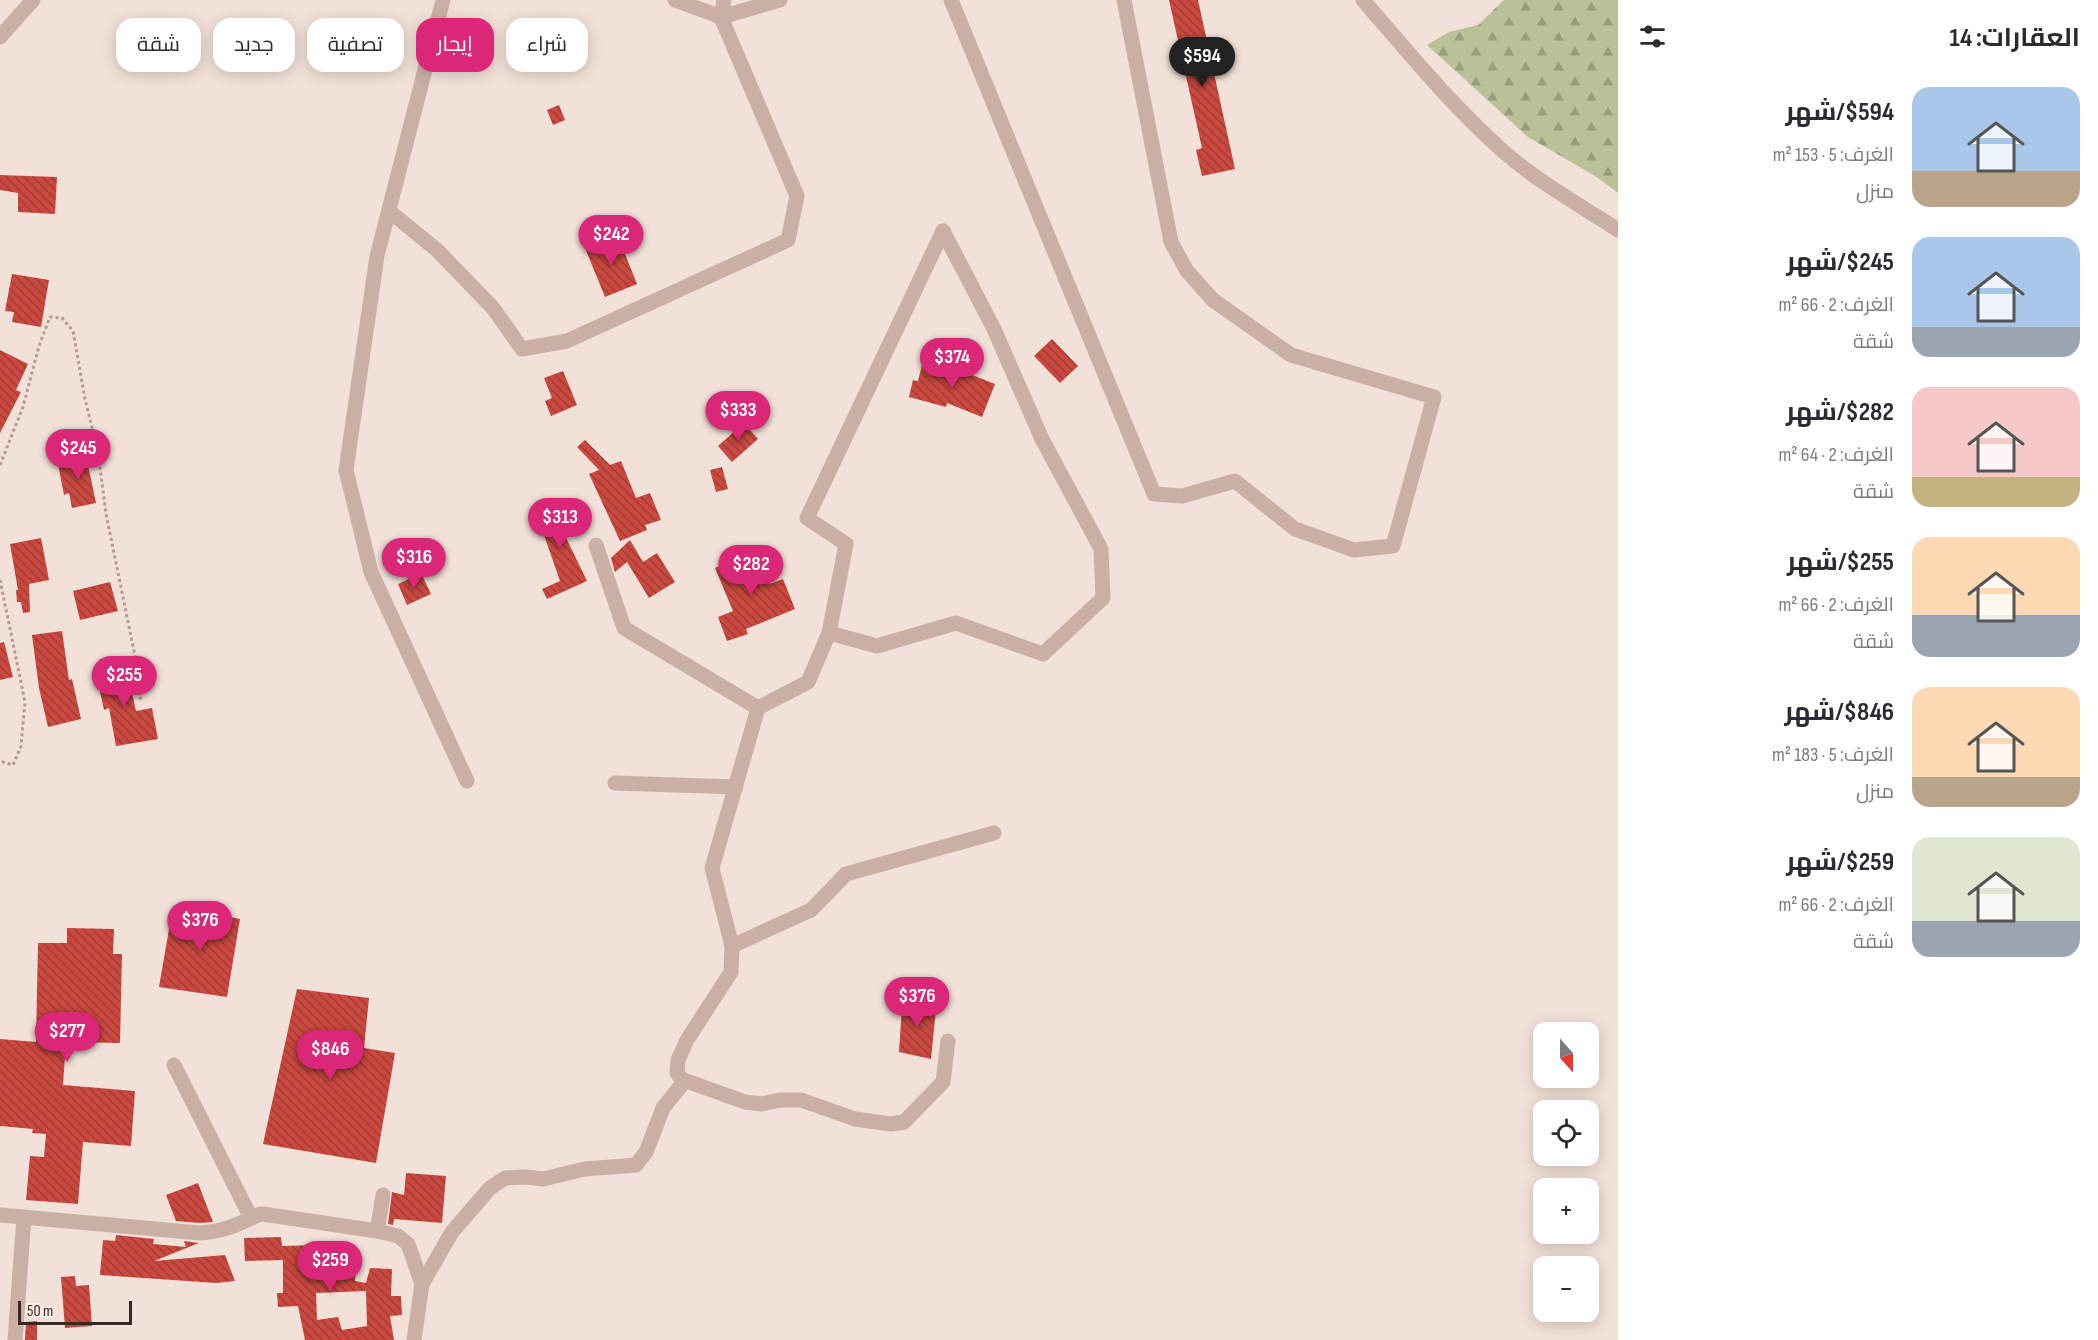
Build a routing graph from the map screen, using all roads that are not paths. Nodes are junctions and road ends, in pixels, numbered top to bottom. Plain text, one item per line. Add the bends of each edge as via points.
1 (33, 0) edge
2 (443, 0) edge
3 (675, 0) edge
4 (724, 0) edge
5 (780, 0) edge
6 (951, 0) edge
7 (1124, 0) edge
8 (1363, 0) edge
9 (721, 17) junction
10 (0, 37) edge
11 (389, 211) junction
12 (1618, 230) edge
13 (596, 545) dead end
14 (829, 633) junction
15 (758, 708) junction
16 (467, 781) dead end
17 (615, 783) dead end
18 (736, 786) junction
19 (994, 834) dead end
20 (732, 946) junction
21 (948, 1041) dead end
22 (174, 1065) dead end
23 (681, 1078) junction
24 (382, 1195) dead end
25 (0, 1215) edge
26 (24, 1218) junction
27 (251, 1218) junction
28 (377, 1230) junction
29 (422, 1284) junction
30 (15, 1340) edge
31 (414, 1340) edge

1 - 10 street
2 - 11 street
3 - 9 street
4 - 9 street
5 - 9 street
6 - 7 street via 1154,494 1182,496 1235,481 1295,529 1354,550 1393,546 1434,397 1291,355 1213,300 1187,271 1171,242
8 - 12 street via 1440,89 1505,153
9 - 11 street via 797,196 788,240 567,341 522,349 493,308 437,250
11 - 16 street via 377,256 346,470 371,572
13 - 15 street via 624,628
14 - 14 street via 846,544 807,518 943,231 994,329 1042,439 1101,549 1103,598 1043,654 956,623 877,646
14 - 15 street via 808,681
15 - 18 street
17 - 18 street
18 - 20 street via 712,868
19 - 20 street via 846,874 811,910
20 - 23 street via 731,972 678,1060
21 - 23 street via 943,1082 904,1122 891,1124 855,1119 801,1100 745,1102
22 - 27 street
23 - 29 street via 684,1082 663,1108 646,1152 636,1165 585,1169 543,1179 506,1178 490,1188 452,1232
24 - 28 street
25 - 26 street
26 - 27 street via 200,1233 219,1231
26 - 30 street
27 - 28 street via 263,1214
28 - 29 street via 398,1236 408,1244
29 - 31 street

